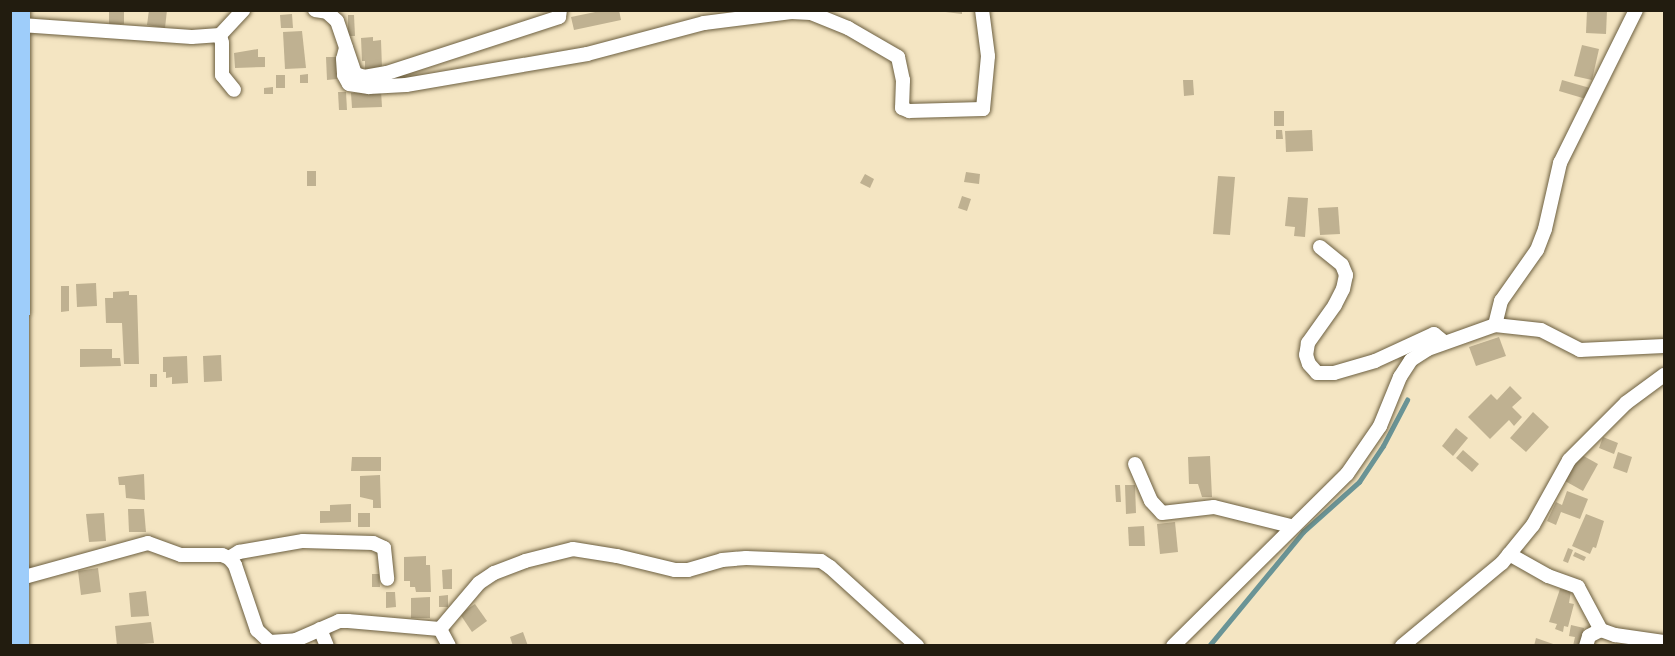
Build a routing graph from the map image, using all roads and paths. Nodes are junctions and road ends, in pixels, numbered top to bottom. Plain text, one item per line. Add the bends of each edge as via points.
1 (243, 10) edge
2 (315, 10) edge
3 (982, 10) edge
4 (1636, 10) edge
5 (558, 11) edge
6 (21, 18) edge
7 (220, 35) junction
8 (346, 48) junction
9 (234, 90) dead end
10 (1320, 247) dead end
11 (1495, 325) junction
12 (1444, 342) junction
13 (1665, 346) edge
14 (1665, 375) edge
15 (15, 410) edge
16 (1135, 464) dead end
17 (15, 508) edge
18 (1291, 526) junction
19 (1509, 554) junction
20 (229, 558) junction
21 (387, 579) dead end
22 (15, 580) edge
23 (320, 629) junction
24 (440, 629) junction
25 (1601, 630) junction
26 (1665, 642) edge
27 (20, 645) edge
28 (327, 645) edge
29 (449, 645) edge
30 (917, 645) edge
31 (1173, 645) edge
32 (1402, 645) edge
33 (1586, 645) edge

1 - 7 street
2 - 8 street via 327,12 337,21
3 - 8 street via 988,56 983,109 902,108 903,80 898,57 848,28 811,13 704,23 587,54 406,85 349,84 344,75
4 - 11 street via 1560,163 1537,250 1501,301
5 - 8 street via 559,17 374,77 358,77
6 - 7 street via 192,37
6 - 15 main road
7 - 9 street via 222,75
10 - 12 street via 1342,265 1346,275 1335,305 1308,343 1306,355 1317,373 1334,373 1375,361 1434,334
11 - 12 street
11 - 13 street via 1541,330 1580,350
12 - 18 street via 1411,360 1380,426 1347,474
14 - 19 street via 1626,403 1569,460 1544,508
15 - 17 main road
16 - 18 street via 1151,501 1162,513 1214,507
17 - 22 main road
18 - 31 street
19 - 25 street via 1548,576 1578,587
19 - 32 street
20 - 21 street via 239,552 303,541 373,543 384,548
20 - 22 street via 181,555 141,543
20 - 23 street via 264,639 279,643 296,640
22 - 27 main road
23 - 24 street via 348,621
23 - 28 street
24 - 29 street
24 - 30 street via 478,583 494,573 573,549 675,570 746,558 821,561
25 - 26 street
25 - 33 street via 1589,636

